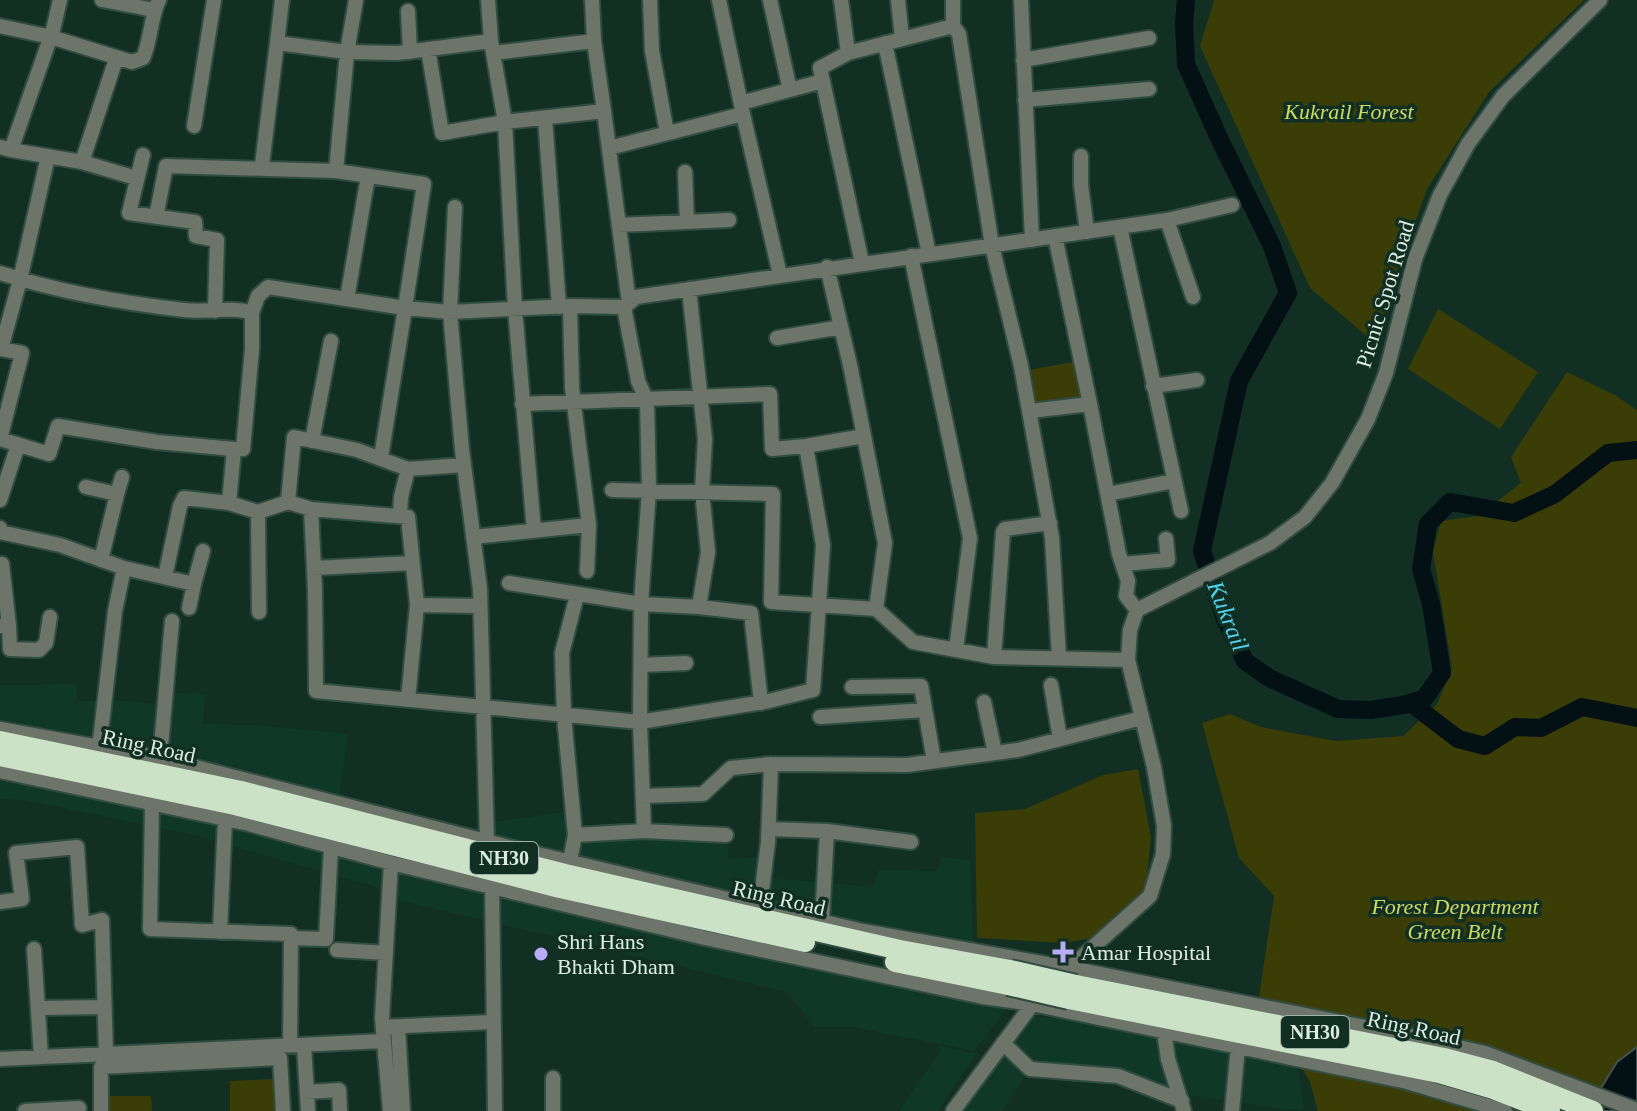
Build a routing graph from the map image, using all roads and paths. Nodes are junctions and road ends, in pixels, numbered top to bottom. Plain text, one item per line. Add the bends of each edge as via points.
1 (60, 0) edge
2 (102, 0) edge
3 (214, 0) edge
4 (282, 0) edge
5 (356, 0) edge
6 (488, 0) edge
7 (592, 0) edge
8 (650, 0) edge
9 (719, 0) edge
10 (770, 0) edge
11 (841, 0) edge
12 (898, 0) edge
13 (953, 0) edge
14 (1021, 0) edge
15 (1600, 0) edge
16 (156, 5) edge
17 (408, 11) dead end
18 (0, 26) edge
19 (953, 26) junction
20 (51, 37) junction
21 (1149, 38) dead end
22 (902, 39) junction
23 (594, 41) junction
24 (277, 43) junction
25 (885, 43) junction
26 (492, 47) junction
27 (428, 49) junction
28 (347, 52) junction
29 (410, 52) junction
30 (848, 53) junction
31 (116, 59) junction
32 (1023, 60) junction
33 (823, 81) junction
34 (1149, 89) dead end
35 (790, 90) junction
36 (1025, 100) junction
37 (742, 108) junction
38 (604, 111) junction
39 (545, 118) junction
40 (505, 122) junction
41 (194, 126) dead end
42 (667, 133) junction
43 (6, 148) edge
44 (609, 148) junction
45 (143, 155) dead end
46 (48, 156) junction
47 (1081, 156) dead end
48 (82, 162) junction
49 (268, 169) junction
50 (336, 171) junction
51 (685, 172) dead end
52 (368, 176) junction
53 (136, 178) junction
54 (1232, 205) dead end
55 (455, 207) dead end
56 (156, 217) junction
57 (729, 220) dead end
58 (1167, 220) junction
59 (687, 222) junction
60 (619, 225) junction
61 (1120, 227) junction
62 (1087, 232) junction
63 (1055, 236) junction
64 (1032, 240) junction
65 (992, 246) junction
66 (929, 254) junction
67 (911, 256) junction
68 (862, 263) junction
69 (827, 267) junction
70 (0, 273) edge
71 (780, 275) junction
72 (20, 280) junction
73 (689, 289) junction
74 (1193, 297) dead end
75 (347, 299) junction
76 (626, 305) junction
77 (564, 306) junction
78 (405, 308) junction
79 (515, 309) junction
80 (215, 311) junction
81 (450, 312) junction
82 (252, 313) junction
83 (841, 327) junction
84 (777, 338) dead end
85 (331, 341) dead end
86 (1197, 380) dead end
87 (1153, 386) junction
88 (700, 398) junction
89 (647, 401) junction
90 (573, 402) junction
91 (522, 404) junction
92 (1090, 404) junction
93 (1030, 411) junction
94 (864, 436) junction
95 (312, 441) junction
96 (18, 445) junction
97 (806, 446) junction
98 (234, 449) junction
99 (381, 457) junction
100 (464, 465) junction
101 (408, 469) junction
102 (122, 477) dead end
103 (1174, 481) junction
104 (86, 487) dead end
105 (649, 489) junction
106 (612, 490) dead end
107 (702, 491) junction
108 (117, 494) junction
109 (1108, 494) junction
110 (0, 500) edge
111 (288, 502) junction
112 (229, 503) junction
113 (311, 509) junction
114 (1181, 511) dead end
115 (258, 512) junction
116 (400, 516) junction
117 (1050, 523) junction
118 (589, 525) junction
119 (0, 528) edge
120 (534, 531) junction
121 (473, 537) junction
122 (1166, 539) dead end
123 (203, 551) dead end
124 (101, 560) junction
125 (412, 563) junction
126 (2, 564) dead end
127 (1123, 564) junction
128 (124, 568) junction
129 (314, 568) junction
130 (587, 571) dead end
131 (165, 577) junction
132 (509, 583) dead end
133 (194, 584) junction
134 (577, 595) junction
135 (641, 604) junction
136 (417, 605) junction
137 (819, 605) junction
138 (480, 606) junction
139 (699, 607) junction
140 (189, 608) dead end
141 (876, 609) junction
142 (1137, 610) junction
143 (259, 612) dead end
144 (50, 617) dead end
145 (172, 621) dead end
146 (4, 626) edge
147 (956, 650) junction
148 (994, 657) junction
149 (1059, 658) junction
150 (1128, 660) junction
151 (686, 663) dead end
152 (641, 665) junction
153 (1051, 685) dead end
154 (852, 687) dead end
155 (408, 700) junction
156 (984, 702) dead end
157 (761, 703) junction
158 (482, 708) junction
159 (925, 710) junction
160 (564, 716) junction
161 (820, 717) dead end
162 (1142, 718) junction
163 (640, 722) junction
164 (0, 729) edge
165 (1060, 739) junction
166 (0, 741) edge
167 (99, 749) junction
168 (995, 753) junction
169 (0, 756) edge
170 (160, 758) junction
171 (934, 761) junction
172 (771, 764) junction
173 (0, 771) edge
174 (643, 796) junction
175 (152, 803) junction
176 (225, 819) junction
177 (769, 829) junction
178 (644, 831) junction
179 (827, 831) junction
180 (575, 835) junction
181 (726, 835) dead end
182 (487, 841) junction
183 (911, 842) dead end
184 (331, 846) junction
185 (570, 861) junction
186 (391, 863) junction
187 (492, 888) junction
188 (0, 902) edge
189 (760, 906) junction
190 (822, 921) junction
191 (220, 932) junction
192 (291, 938) junction
193 (34, 949) dead end
194 (337, 950) dead end
195 (386, 953) junction
196 (1070, 968) junction
197 (1010, 979) junction
198 (1032, 1004) junction
199 (104, 1007) junction
200 (38, 1008) junction
201 (492, 1022) junction
202 (1164, 1031) junction
203 (388, 1032) junction
204 (1003, 1043) junction
205 (297, 1045) junction
206 (1238, 1046) junction
207 (106, 1054) junction
208 (41, 1057) junction
209 (0, 1059) edge
210 (553, 1078) dead end
211 (307, 1092) junction
212 (1549, 1098) edge
213 (1183, 1106) edge
214 (79, 1108) dead end
215 (1637, 1110) edge
216 (25, 1111) edge
217 (101, 1111) edge
218 (283, 1111) edge
219 (308, 1111) edge
220 (340, 1111) edge
221 (390, 1111) edge
222 (403, 1111) edge
223 (495, 1111) edge
224 (553, 1111) edge
225 (953, 1111) edge
226 (1232, 1111) edge
227 (1505, 1111) edge
228 (1593, 1111) edge

1 - 20 street
2 - 16 street
3 - 41 street
4 - 24 street
5 - 28 street
6 - 26 street
7 - 23 street
8 - 42 street via 652,51
9 - 37 street
10 - 35 street
11 - 30 street
12 - 22 street
13 - 19 street
14 - 32 street
15 - 142 street, Picnic Spot Road via 1503,96 1468,144 1440,195 1415,259 1386,373 1332,483 1305,517 1270,543
16 - 31 street via 143,58
17 - 29 street
18 - 20 street
19 - 22 street
19 - 65 street via 959,34
20 - 31 street
20 - 43 street
21 - 32 street
22 - 25 street
23 - 26 street
23 - 38 street
24 - 28 street
24 - 49 street via 262,165
25 - 30 street
25 - 66 street
26 - 27 street
26 - 40 street
27 - 29 street
27 - 40 street via 442,133
28 - 29 street
28 - 50 street
30 - 33 street via 820,68
31 - 48 street
32 - 36 street
33 - 35 street
33 - 68 street
34 - 36 street
35 - 37 street
36 - 64 street
37 - 42 street
37 - 71 street
38 - 39 street
38 - 44 street
39 - 40 street
39 - 77 street
40 - 79 street
42 - 44 street
43 - 46 street
44 - 60 street
45 - 53 street
46 - 48 street
46 - 72 street
47 - 62 street
48 - 53 street
49 - 50 street
49 - 56 street via 166,166
50 - 52 street
51 - 59 street
52 - 75 street
52 - 78 street via 424,184
53 - 56 street via 129,213
54 - 58 street
55 - 81 street
56 - 80 street via 195,222 196,236 217,240
57 - 59 street
58 - 61 street
58 - 74 street
59 - 60 street
60 - 76 street
61 - 62 street
61 - 87 street
62 - 63 street
63 - 64 street
63 - 92 street
64 - 65 street
65 - 66 street
65 - 93 street
66 - 67 street
67 - 68 street
67 - 147 street via 970,538
68 - 69 street
69 - 71 street
69 - 83 street
70 - 72 street
71 - 73 street
72 - 80 street via 157,307
72 - 96 street via 1,349 22,353 0,439
73 - 76 street via 636,297
73 - 88 street
75 - 78 street
75 - 82 street via 268,287
76 - 77 street
76 - 89 street via 638,381
77 - 79 street
77 - 90 street
78 - 81 street
78 - 99 street
79 - 81 street
79 - 91 street
80 - 82 street
81 - 100 street
82 - 98 street via 243,449
83 - 84 street
83 - 94 street
85 - 95 street
86 - 87 street
87 - 103 street
88 - 89 street
88 - 97 street via 770,394 772,449
88 - 107 street via 705,439
89 - 90 street
89 - 105 street
90 - 91 street
90 - 118 street
91 - 120 street
92 - 93 street
92 - 109 street
93 - 117 street
94 - 97 street
94 - 141 street via 885,543
95 - 99 street
95 - 111 street via 294,437
96 - 98 street via 49,454 58,426
96 - 110 street
97 - 137 street via 823,545
98 - 112 street
99 - 101 street
100 - 101 street
100 - 121 street
101 - 116 street
102 - 108 street
103 - 109 street
103 - 114 street
104 - 108 street
105 - 106 street
105 - 107 street
105 - 135 street
107 - 137 street via 773,494 771,602
107 - 139 street via 708,552
108 - 124 street
109 - 127 street
111 - 113 street
111 - 115 street
112 - 115 street
112 - 131 street via 184,498
113 - 116 street
113 - 129 street
115 - 143 street
116 - 125 street via 408,517
117 - 148 street via 1003,532
117 - 149 street
118 - 120 street
118 - 130 street
119 - 124 street
120 - 121 street
121 - 138 street
122 - 127 street via 1168,560
123 - 133 street
124 - 128 street
125 - 129 street
125 - 136 street
126 - 146 street
127 - 142 street via 1126,596
128 - 131 street
128 - 167 street
129 - 155 street via 316,691
131 - 133 street
132 - 134 street
133 - 140 street
134 - 135 street
134 - 160 street via 562,653
135 - 139 street
135 - 152 street
136 - 138 street
136 - 155 street
137 - 141 street
137 - 157 street via 813,690
138 - 158 street
139 - 157 street via 751,613
141 - 147 street via 913,642
142 - 150 street
144 - 146 street via 46,643 39,650 10,649
145 - 170 street
147 - 148 street
148 - 149 street
149 - 150 street
150 - 162 street
151 - 152 street
152 - 163 street
153 - 165 street
154 - 159 street via 921,686
155 - 158 street
156 - 168 street
157 - 163 street
158 - 160 street
158 - 182 street
159 - 161 street
159 - 171 street
160 - 163 street
160 - 180 street
162 - 165 street
162 - 196 street via 1164,826 1163,854 1150,896
163 - 174 street
164 - 167 street
165 - 168 street
166 - 197 highway, Ring Road / NH30 via 241,791
167 - 170 street
168 - 171 street
169 - 197 highway, Ring Road / NH30 via 235,805 560,888
170 - 182 street
171 - 172 street
172 - 174 street via 731,768 703,794
172 - 177 street
173 - 175 street
174 - 178 street
175 - 176 street
175 - 191 street via 150,929
176 - 184 street
176 - 191 street
177 - 179 street
177 - 189 street
178 - 180 street
178 - 181 street
179 - 183 street
179 - 190 street
180 - 185 street
182 - 185 street
184 - 186 street
184 - 192 street via 326,939
185 - 189 street
186 - 187 street
186 - 195 street
187 - 197 street via 705,938
187 - 201 street
188 - 199 street via 22,899 16,853 77,847 82,925 102,920
189 - 190 street
190 - 197 street
191 - 192 street
192 - 205 street
193 - 200 street
194 - 195 street
195 - 203 street
196 - 197 street
196 - 198 street
196 - 212 street via 1485,1053
197 - 198 street
197 - 212 highway, Ring Road / NH30, bridge via 1444,1058 1493,1071
198 - 202 street
198 - 204 street
199 - 200 street
199 - 207 street
200 - 208 street
201 - 203 street
201 - 223 street
202 - 206 street
202 - 213 street
203 - 205 street
203 - 221 street
203 - 222 street
204 - 213 street via 1030,1069 1118,1076
204 - 225 street
205 - 207 street
205 - 211 street
206 - 226 street
206 - 227 street via 1407,1082
207 - 208 street
208 - 209 street
210 - 224 street
211 - 219 street
211 - 220 street via 339,1090
212 - 215 street
212 - 228 highway, NH30
214 - 216 street
217 - 218 street via 101,1067 280,1058

